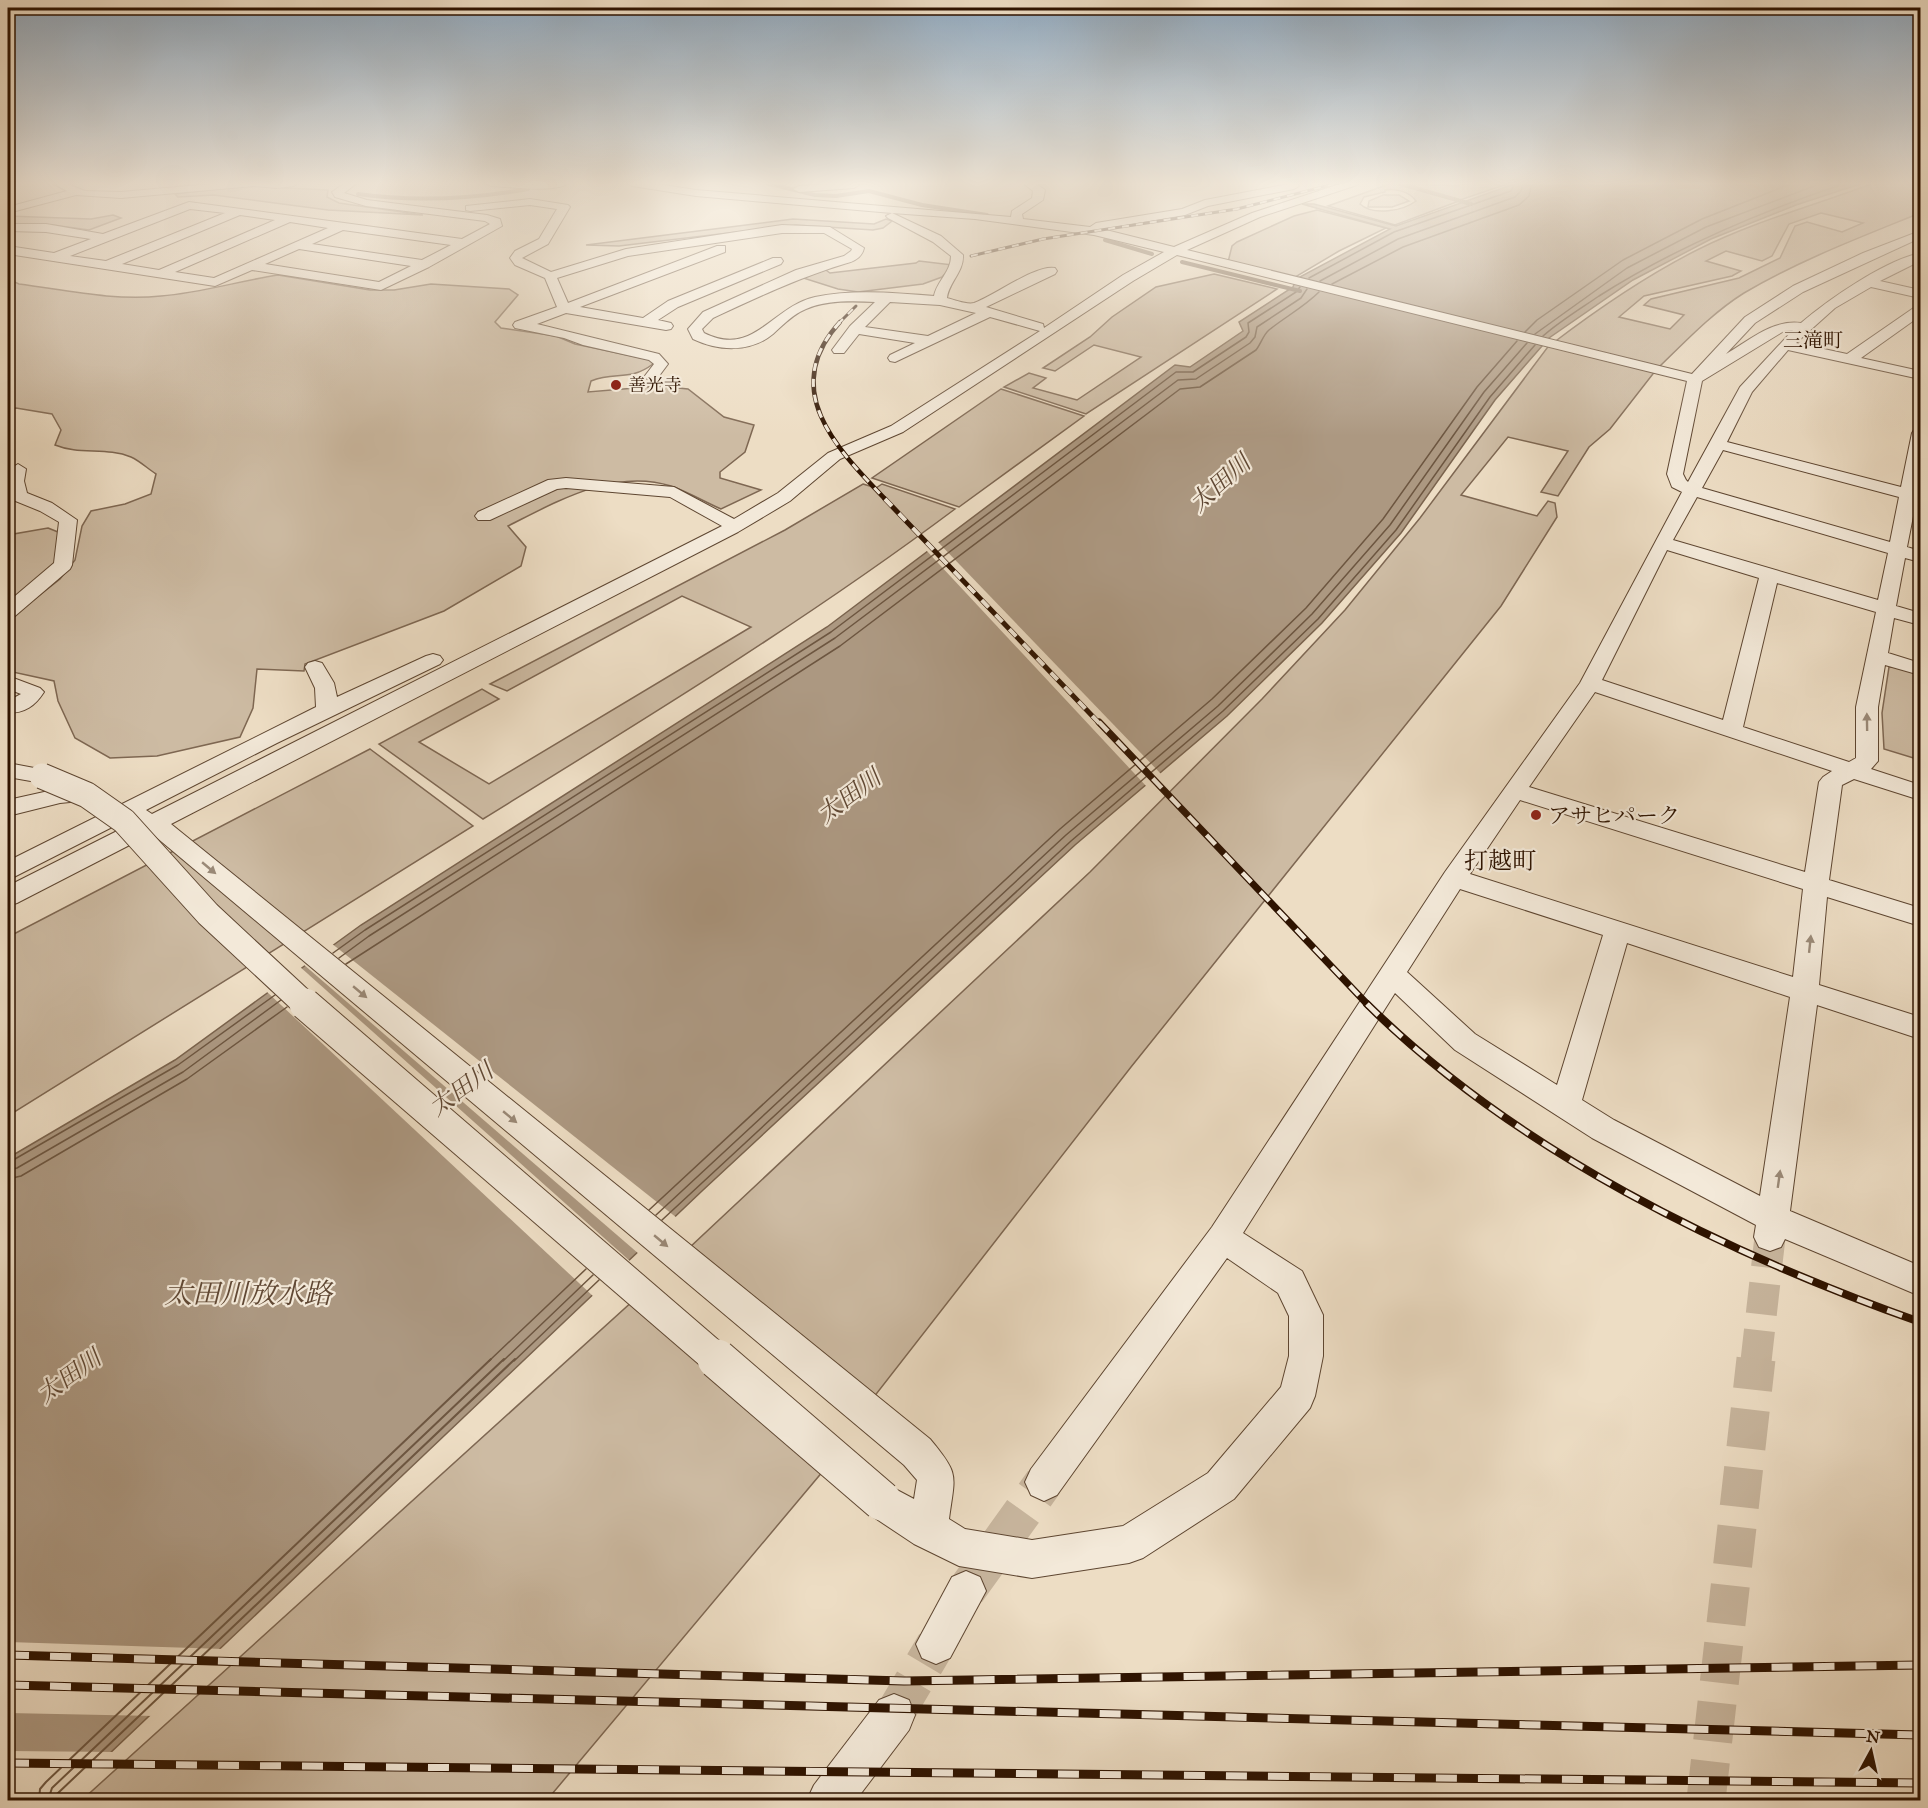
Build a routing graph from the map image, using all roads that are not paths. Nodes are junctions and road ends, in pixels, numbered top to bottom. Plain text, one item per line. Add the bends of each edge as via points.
1 (116, 267) edge
2 (176, 267) edge
3 (248, 267) edge
4 (260, 267) edge
5 (418, 267) edge
6 (531, 267) edge
7 (579, 267) edge
8 (680, 267) edge
9 (762, 267) edge
10 (789, 267) edge
11 (819, 267) edge
12 (956, 267) edge
13 (1154, 267) edge
14 (1240, 267) edge
15 (1844, 267) edge
16 (1898, 267) edge
17 (1051, 272) dead end
18 (800, 273) junction
19 (160, 274) junction
20 (550, 276) junction
21 (1867, 282) junction
22 (1920, 294) edge
23 (1099, 297) junction
24 (887, 298) junction
25 (940, 301) junction
26 (566, 309) junction
27 (972, 309) junction
28 (1920, 310) edge
29 (987, 313) junction
30 (509, 314) dead end
31 (646, 322) junction
32 (522, 325) junction
33 (666, 326) dead end
34 (1038, 327) junction
35 (1804, 328) junction
36 (855, 329) junction
37 (930, 341) junction
38 (1785, 345) junction
39 (839, 350) dead end
40 (1002, 357) junction
41 (895, 358) dead end
42 (1850, 359) junction
43 (1920, 375) edge
44 (651, 377) dead end
45 (1688, 377) junction
46 (1920, 433) edge
47 (1718, 444) junction
48 (1918, 454) edge
49 (18, 469) dead end
50 (1692, 490) junction
51 (1915, 496) edge
52 (484, 516) dead end
53 (732, 528) junction
54 (1662, 543) junction
55 (1898, 550) junction
56 (1920, 557) edge
57 (1769, 575) junction
58 (1886, 609) junction
59 (8, 612) edge
60 (1920, 620) edge
61 (1877, 656) junction
62 (433, 660) junction
63 (315, 667) dead end
64 (1920, 669) edge
65 (8, 682) edge
66 (1590, 683) junction
67 (8, 707) edge
68 (327, 711) junction
69 (1731, 730) junction
70 (8, 770) edge
71 (1850, 770) junction
72 (1515, 791) junction
73 (1920, 793) edge
74 (8, 808) edge
75 (142, 818) junction
76 (8, 871) edge
77 (1454, 878) junction
78 (8, 880) edge
79 (1816, 884) junction
80 (8, 897) edge
81 (1920, 916) edge
82 (1617, 931) junction
83 (1392, 974) junction
84 (1805, 991) junction
85 (1920, 1028) edge
86 (1566, 1104) junction
87 (1772, 1228) junction
88 (1223, 1237) junction
89 (1920, 1281) edge
90 (1044, 1482) tunnel mouth
91 (928, 1530) junction
92 (966, 1591) tunnel mouth
93 (936, 1644) tunnel mouth
94 (894, 1715) tunnel mouth
95 (829, 1800) edge

1 - 19 street
2 - 19 street
3 - 19 street via 215,282
4 - 5 street via 381,286
6 - 20 street
7 - 20 street
8 - 26 street
9 - 31 street via 673,304
10 - 18 street
11 - 18 street
12 - 25 street via 943,282
13 - 23 street
14 - 45 street
15 - 45 street via 1778,300 1750,320
16 - 21 street
17 - 27 street
18 - 24 street via 708,315 695,329 698,336 706,341 745,343 762,336 790,310 803,304 838,298
20 - 26 street
21 - 22 street
21 - 35 street via 1830,305
23 - 34 street via 1072,305
23 - 40 street
24 - 25 street
24 - 36 street
25 - 27 street
26 - 31 street
26 - 32 street
27 - 29 street
28 - 42 street
29 - 34 street
29 - 37 street
30 - 32 street via 506,320
31 - 33 street
32 - 44 street via 654,357 661,364
34 - 40 street
35 - 38 street
35 - 45 street via 1781,327
36 - 37 street
36 - 39 street
37 - 41 street
38 - 42 street
38 - 47 street via 1745,390
40 - 53 street via 897,429 834,456 784,497
42 - 43 street
45 - 50 street via 1675,474 1678,483
46 - 48 street
47 - 50 street
47 - 51 street
48 - 51 street
49 - 59 street via 19,496 68,520 63,565
50 - 54 street
50 - 55 street
51 - 55 street
52 - 53 street via 554,484 566,483 674,492 726,520
53 - 62 street via 676,537
53 - 75 street
54 - 57 street
54 - 66 street
55 - 56 street
55 - 58 street
57 - 58 street
57 - 69 street
58 - 60 street
58 - 61 street
61 - 64 street
71 -> 61 street via 1868,761 1867,707
62 - 68 street
62 - 75 street
63 - 68 street via 324,679
65 - 67 street via 33,693 14,708
66 - 69 street
66 - 72 street
68 - 76 street
69 - 71 street
70 - 91 street, bridge via 42,776 87,795 124,821 208,914 291,992 882,1502
71 - 73 street
71 - 79 street via 1831,782
72 - 77 street
72 - 79 street
74 - 75 street via 82,792 99,796
75 - 78 street
75 - 80 street
75 -> 91 street via 917,1452 936,1475
77 - 82 street
77 - 83 street
79 - 81 street
84 -> 79 street
82 - 84 street
82 - 86 street
83 - 86 street via 1465,1042
83 - 88 street
84 - 85 street
87 -> 84 street
86 - 87 street
87 - 89 street
88 - 90 street
88 - 91 street via 1290,1282 1306,1315 1306,1356 1297,1396 1221,1485 1129,1545 1032,1559 959,1547
92 - 93 street
94 - 95 street

